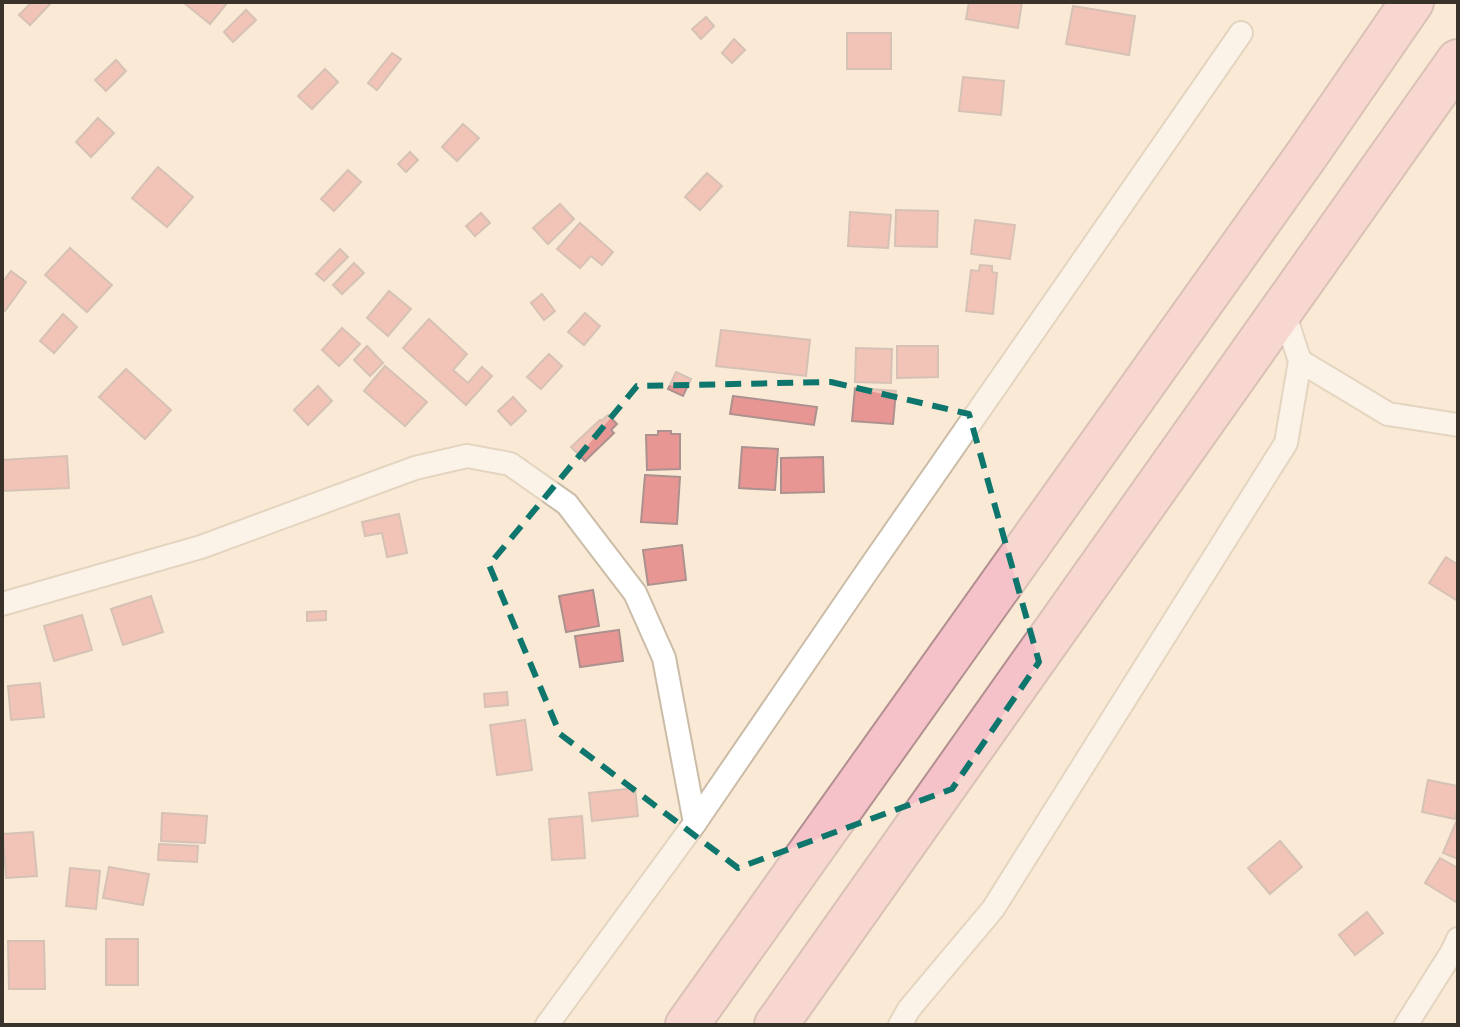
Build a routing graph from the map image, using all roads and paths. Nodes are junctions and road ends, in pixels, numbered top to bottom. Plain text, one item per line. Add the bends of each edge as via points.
1 (1412, 2) edge
2 (1241, 33) dead end
3 (1458, 61) edge
4 (1283, 310) junction
5 (1300, 361) junction
6 (1458, 425) edge
7 (2, 604) edge
8 (695, 823) junction
9 (1458, 939) edge
10 (547, 1025) edge
11 (687, 1025) edge
12 (776, 1025) edge
13 (900, 1025) edge
14 (1406, 1025) edge

1 - 11 highway
2 - 8 street
3 - 4 highway
4 - 5 street
4 - 12 highway
5 - 6 street via 1388,414
5 - 13 street via 1286,443 993,909
7 - 8 street via 201,547 415,468 467,456 510,464 567,504 635,593 664,658
8 - 10 street
9 - 14 street

